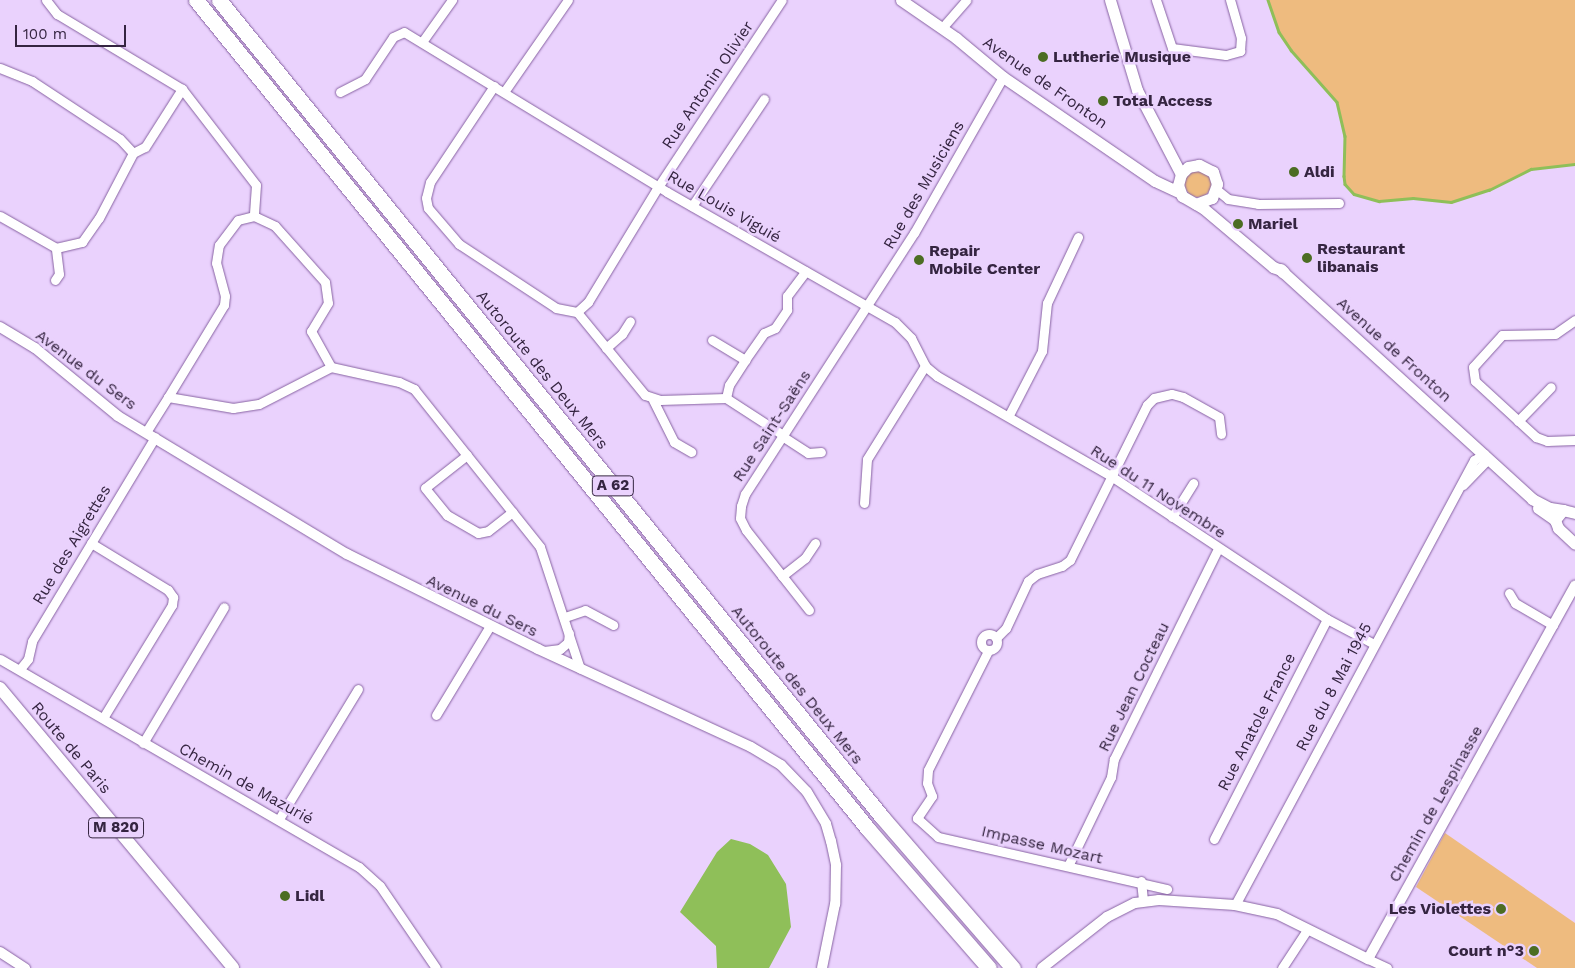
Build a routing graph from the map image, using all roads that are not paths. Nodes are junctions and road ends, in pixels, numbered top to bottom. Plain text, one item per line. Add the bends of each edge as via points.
1 (46, 0) edge
2 (196, 0) edge
3 (219, 0) edge
4 (452, 0) edge
5 (568, 0) edge
6 (782, 0) edge
7 (901, 0) edge
8 (966, 0) edge
9 (1110, 0) edge
10 (1156, 0) edge
11 (1230, 0) edge
12 (942, 28) junction
13 (422, 42) junction
14 (0, 68) edge
15 (1003, 77) junction
16 (494, 86) junction
17 (182, 89) junction
18 (340, 92) dead end
19 (504, 92) junction
20 (764, 99) dead end
21 (133, 153) junction
22 (1174, 157) junction
23 (1193, 165) junction
24 (1146, 174) junction
25 (1180, 176) junction
26 (658, 187) junction
27 (1179, 192) junction
28 (1214, 194) junction
29 (1339, 203) dead end
30 (1196, 204) junction
31 (692, 206) junction
32 (0, 216) edge
33 (254, 216) junction
34 (1078, 237) dead end
35 (56, 248) junction
36 (806, 271) junction
37 (1283, 271) junction
38 (55, 280) dead end
39 (868, 307) junction
40 (577, 312) junction
41 (1575, 320) edge
42 (630, 321) dead end
43 (0, 327) edge
44 (712, 340) dead end
45 (606, 348) junction
46 (745, 360) junction
47 (925, 366) junction
48 (331, 368) junction
49 (1551, 387) dead end
50 (168, 397) junction
51 (726, 398) junction
52 (653, 400) junction
53 (1009, 415) junction
54 (1518, 421) junction
55 (1221, 434) dead end
56 (150, 435) junction
57 (783, 436) junction
58 (1575, 440) edge
59 (691, 452) dead end
60 (821, 452) dead end
61 (1484, 454) junction
62 (467, 455) junction
63 (1111, 476) junction
64 (1193, 483) dead end
65 (864, 503) dead end
66 (1570, 510) edge
67 (512, 512) junction
68 (1172, 517) junction
69 (1555, 520) junction
70 (1570, 530) edge
71 (91, 543) junction
72 (815, 543) dead end
73 (1575, 544) edge
74 (1218, 549) junction
75 (782, 576) junction
76 (1575, 586) edge
77 (1509, 593) dead end
78 (224, 607) dead end
79 (810, 610) dead end
80 (565, 617) junction
81 (1327, 619) junction
82 (1553, 624) junction
83 (613, 625) dead end
84 (490, 626) junction
85 (570, 632) junction
86 (996, 638) junction
87 (1374, 644) junction
88 (538, 649) junction
89 (988, 651) junction
90 (3, 663) edge
91 (20, 669) junction
92 (580, 669) junction
93 (0, 688) edge
94 (358, 689) dead end
95 (436, 714) dead end
96 (103, 718) junction
97 (143, 743) junction
98 (279, 819) junction
99 (1214, 839) dead end
100 (1068, 866) junction
101 (1141, 881) junction
102 (1167, 889) dead end
103 (1143, 901) junction
104 (1235, 905) junction
105 (1307, 930) junction
106 (0, 952) edge
107 (1368, 959) junction
108 (1045, 965) edge
109 (25, 968) edge
110 (233, 968) edge
111 (436, 968) edge
112 (822, 968) edge
113 (989, 968) edge
114 (1013, 968) edge
115 (1282, 968) edge
116 (1387, 968) edge

1 - 17 street via 57,14
2 - 113 highway, A 62 via 862,821
3 - 114 highway, Autoroute des Deux Mers / A 62 via 882,817
4 - 13 street
5 - 19 street
6 - 26 street, Rue Antonin Olivier
7 - 12 main road, Avenue de Fronton
8 - 12 street
9 - 22 main road via 1137,90
10 - 11 street via 1172,48 1226,55 1240,51 1241,38
12 - 15 main road, Avenue de Fronton
13 - 16 street, Rue Louis Viguié
13 - 18 street, Rue Louis Viguié via 404,32 394,37 365,79
14 - 21 street via 32,81 120,139
15 - 24 main road, Avenue de Fronton
15 - 39 street, Rue des Musiciens
16 - 19 street, Rue Louis Viguié
16 - 40 street via 430,182 426,194 428,208 458,244 556,308
17 - 21 street via 145,147
17 - 33 street via 256,185
19 - 26 street, Rue Louis Viguié
20 - 31 street
21 - 35 street via 99,218 82,242
22 - 23 main road
22 - 25 main road
23 - 25 main road
23 - 28 main road, Avenue de Fronton via 1204,166 1213,172
24 - 25 main road, Avenue de Fronton via 1162,179
24 - 27 main road, Avenue de Fronton
25 - 27 main road
26 - 31 street, Rue Louis Viguié
26 - 40 street, Rue Antonin Olivier via 588,302
27 - 30 main road, Avenue de Fronton
28 - 29 street via 1258,204
28 - 30 main road
28 - 37 main road, Avenue de Fronton via 1218,214
30 - 37 main road, Avenue de Fronton
31 - 36 street, Rue Louis Viguié
32 - 35 street
33 - 48 street via 275,226 325,282 328,303 311,331
33 - 50 street, Rue des Aigrettes via 238,220 219,246 216,264 225,296 224,305
34 - 53 street via 1047,303 1042,351
35 - 38 street via 59,274
36 - 39 street, Rue Louis Viguié
36 - 46 street via 787,296 787,310 775,328 764,333
37 - 61 main road, Avenue de Fronton
39 - 47 street, Rue Louis Viguié via 904,329
39 - 57 street, Rue Saint-Saëns
40 - 45 street
41 - 54 street via 1555,334 1502,335 1476,362 1475,380
42 - 45 street via 622,334
43 - 56 street, Avenue du Sers via 35,348 118,416
44 - 46 street
45 - 52 street via 638,389
46 - 51 street via 729,385
47 - 53 street, Rue du 11 Novembre via 937,376
47 - 65 street via 867,459
48 - 50 street via 259,404 233,408
48 - 62 street via 398,382 414,389
49 - 54 street
50 - 56 street, Rue des Aigrettes
51 - 52 street
51 - 57 street
52 - 59 street via 674,442
53 - 63 street, Rue du 11 Novembre
54 - 58 street via 1541,439
55 - 63 street via 1219,418 1183,397 1172,394 1154,398 1147,405
56 - 71 street, Rue des Aigrettes
56 - 84 street, Avenue du Sers via 347,554
57 - 60 street via 808,453
57 - 75 street, Rue Saint-Saëns via 745,494 740,518
61 - 66 main road, Avenue de Fronton via 1539,503
61 - 69 main road, Avenue de Fronton via 1531,504
61 - 87 street, Rue du 8 Mai 1945 via 1474,460
62 - 67 street
62 - 67 street via 425,488 447,514 478,533 488,531
63 - 68 street, Rue du 11 Novembre
63 - 86 street via 1070,560 1028,581 1006,628
64 - 68 street
66 - 69 main road
67 - 80 street via 540,547
68 - 74 street, Rue du 11 Novembre
69 - 70 main road, Avenue de Fronton via 1558,528
70 - 73 main road
71 - 91 street, Rue des Aigrettes via 32,641 28,659
71 - 96 street via 168,590 172,597 172,606
72 - 75 street via 805,558
74 - 81 street, Rue du 11 Novembre
74 - 100 street, Rue Jean Cocteau via 1114,759 1111,777
75 - 79 street, Rue Saint-Saëns
76 - 82 street, Chemin de Lespinasse
77 - 82 street via 1514,603
78 - 97 street
80 - 83 street via 585,610
80 - 85 street
81 - 87 street, Rue du 11 Novembre
81 - 99 street, Rue Anatole France
82 - 107 street, Chemin de Lespinasse
84 - 88 street, Avenue du Sers
84 - 95 street
85 - 88 street via 568,642 560,649
85 - 92 street
86 - 89 street via 997,645
86 - 89 street via 990,634 982,637 981,647
87 - 104 street, Rue du 8 Mai 1945
88 - 92 street, Avenue du Sers
89 - 100 street, Impasse Mozart via 928,770 926,783 932,796 916,818 938,836
90 - 91 street, Chemin de Mazurié
91 - 96 street, Chemin de Mazurié
92 - 112 street, Avenue du Sers via 767,755 807,792 826,824 836,865 835,904
93 - 110 main road, Route de Paris / M 820
94 - 98 street
96 - 97 street, Chemin de Mazurié
97 - 98 street, Chemin de Mazurié
98 - 111 street, Chemin de Mazurié via 370,876
100 - 101 street, Impasse Mozart
101 - 102 street, Impasse Mozart
101 - 103 street
103 - 104 street via 1189,900
103 - 108 street via 1096,924
104 - 105 street via 1277,914
105 - 107 street
105 - 115 street
106 - 109 street
107 - 116 street

